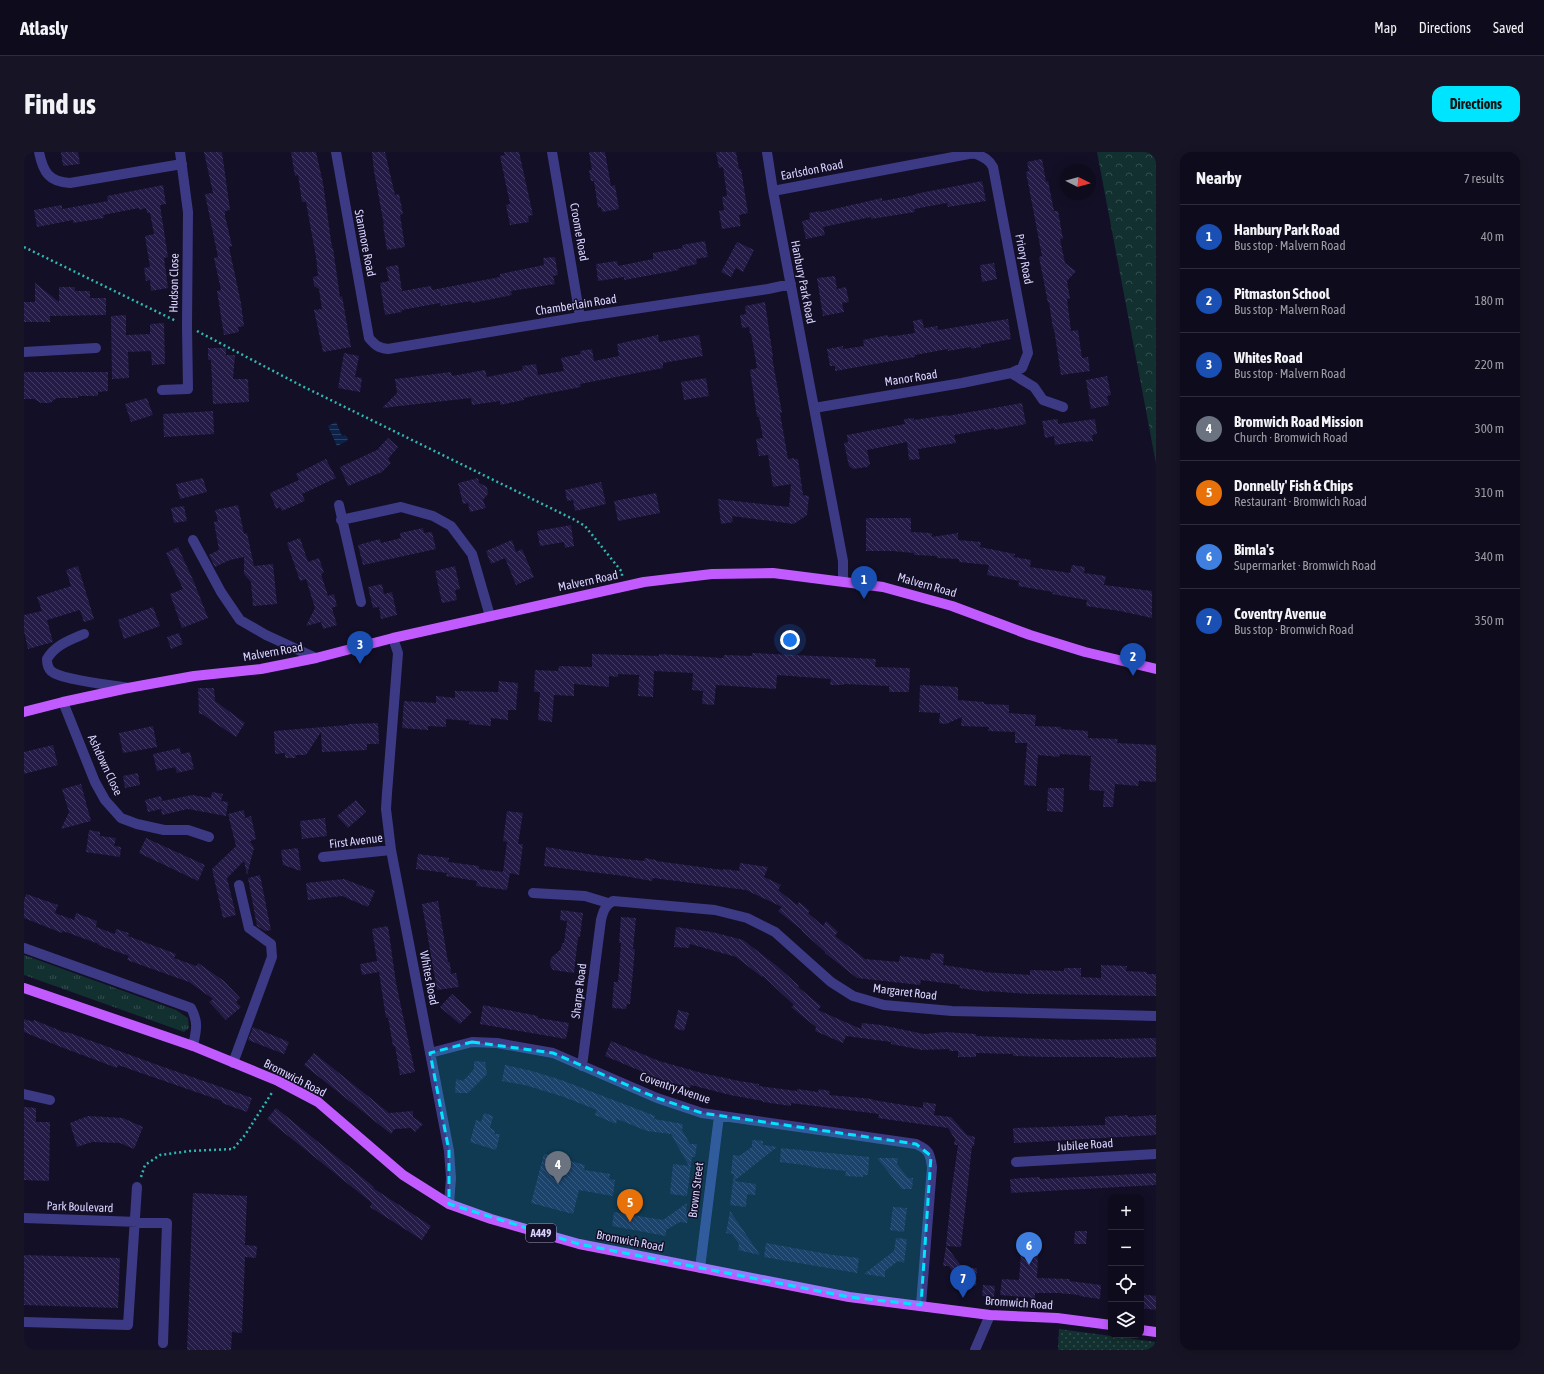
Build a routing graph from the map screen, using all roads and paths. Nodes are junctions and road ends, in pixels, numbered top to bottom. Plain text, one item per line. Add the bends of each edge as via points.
1 (39, 152) edge
2 (180, 152) edge
3 (336, 152) edge
4 (552, 152) edge
5 (767, 152) edge
6 (974, 153) edge
7 (182, 164) junction
8 (773, 191) junction
9 (24, 247) edge
10 (791, 284) junction
11 (580, 317) junction
12 (187, 326) junction
13 (370, 338) joint
14 (96, 348) dead end
15 (24, 352) edge
16 (1011, 373) junction
17 (162, 390) dead end
18 (1063, 407) dead end
19 (814, 408) junction
20 (339, 505) dead end
21 (341, 520) junction
22 (193, 540) dead end
23 (843, 581) junction
24 (623, 587) junction
25 (360, 602) dead end
26 (490, 616) junction
27 (84, 634) dead end
28 (393, 638) junction
29 (316, 658) junction
30 (1156, 669) edge
31 (128, 688) junction
32 (63, 702) junction
33 (24, 712) edge
34 (209, 837) dead end
35 (391, 850) junction
36 (323, 857) dead end
37 (239, 885) dead end
38 (533, 892) dead end
39 (608, 903) junction
40 (24, 948) edge
41 (24, 988) edge
42 (1156, 1016) edge
43 (193, 1046) junction
44 (430, 1053) junction
45 (233, 1063) junction
46 (582, 1066) junction
47 (278, 1081) junction
48 (24, 1094) edge
49 (50, 1100) dead end
50 (719, 1116) junction
51 (1156, 1154) edge
52 (1016, 1162) dead end
53 (138, 1187) joint
54 (450, 1204) junction
55 (24, 1218) edge
56 (135, 1222) junction
57 (700, 1268) junction
58 (921, 1305) junction
59 (990, 1315) junction
60 (24, 1322) edge
61 (1108, 1326) edge
62 (1144, 1330) edge
63 (1156, 1332) edge
64 (163, 1343) dead end
65 (975, 1350) edge

1 - 7 street via 47,174 54,181 62,183
2 - 7 street, Hudson Close
3 - 13 street, Stanmore Road
4 - 11 street, Croome Road
5 - 8 street, Hanbury Park Road
6 - 8 street, Earlsdon Road
6 - 16 street, Priory Road via 990,161 993,167 1028,353 1022,368
7 - 12 street, Hudson Close via 188,212
8 - 10 street, Hanbury Park Road
9 - 12 path
10 - 11 street, Chamberlain Road
10 - 19 street, Hanbury Park Road
11 - 13 street, Chamberlain Road via 388,349 376,347
12 - 17 street, Hudson Close via 188,389
12 - 24 path via 300,385 575,520 585,526 622,572
14 - 15 street
16 - 18 street via 1034,387 1043,400
16 - 19 street, Manor Road
19 - 23 street, Hanbury Park Road via 843,562
20 - 21 street
21 - 25 street
21 - 26 street via 401,507 433,516 451,526 472,554
22 - 29 street via 221,592 240,620
23 - 24 main road, Malvern Road via 773,573 712,574
23 - 30 main road, Malvern Road via 883,587 952,606 1085,652
24 - 26 main road, Malvern Road
26 - 28 main road, Malvern Road
27 - 31 street via 64,643 49,654 47,659 51,671 76,679
28 - 29 main road, Malvern Road
28 - 35 street, Whites Road via 398,653 386,809
29 - 31 main road, Malvern Road
31 - 32 main road, Malvern Road
32 - 33 main road, Malvern Road
32 - 34 street, Ashdown Close via 96,782 105,800 121,818 164,830 188,830
35 - 36 street, First Avenue
35 - 44 street, Whites Road
37 - 45 street via 249,928 271,944 272,957
38 - 39 street, Margaret Road via 585,896
39 - 42 street, Margaret Road via 613,901 715,910 747,918 775,932 831,982 853,996 884,1005 952,1010
39 - 46 street, Sharpe Road via 601,920
40 - 43 street via 191,1008 196,1018
41 - 43 main road, Bromwich Road / A449
43 - 45 main road, Bromwich Road / A449
44 - 46 street, Coventry Avenue via 472,1042 497,1043 553,1053
44 - 54 street, Whites Road via 449,1151
45 - 47 main road, Bromwich Road / A449
46 - 50 street, Coventry Avenue via 657,1098
47 - 53 path via 233,1150 160,1155 145,1165
47 - 54 main road, Bromwich Road / A449 via 318,1102 403,1175
48 - 49 street
50 - 57 street, Brown Street
50 - 58 street, Coventry Avenue via 916,1144 926,1148 931,1156 932,1167
51 - 52 street, Jubilee Road
53 - 56 street
54 - 57 main road, Bromwich Road / A449 via 491,1219 579,1244
55 - 56 street, Park Boulevard
56 - 60 street via 128,1325
56 - 64 street, Park Boulevard via 166,1223
57 - 58 main road, Bromwich Road / A449 via 849,1297
58 - 59 main road, Bromwich Road / A449
59 - 61 main road, Bromwich Road / A449 via 1057,1318
59 - 65 street
62 - 63 main road

